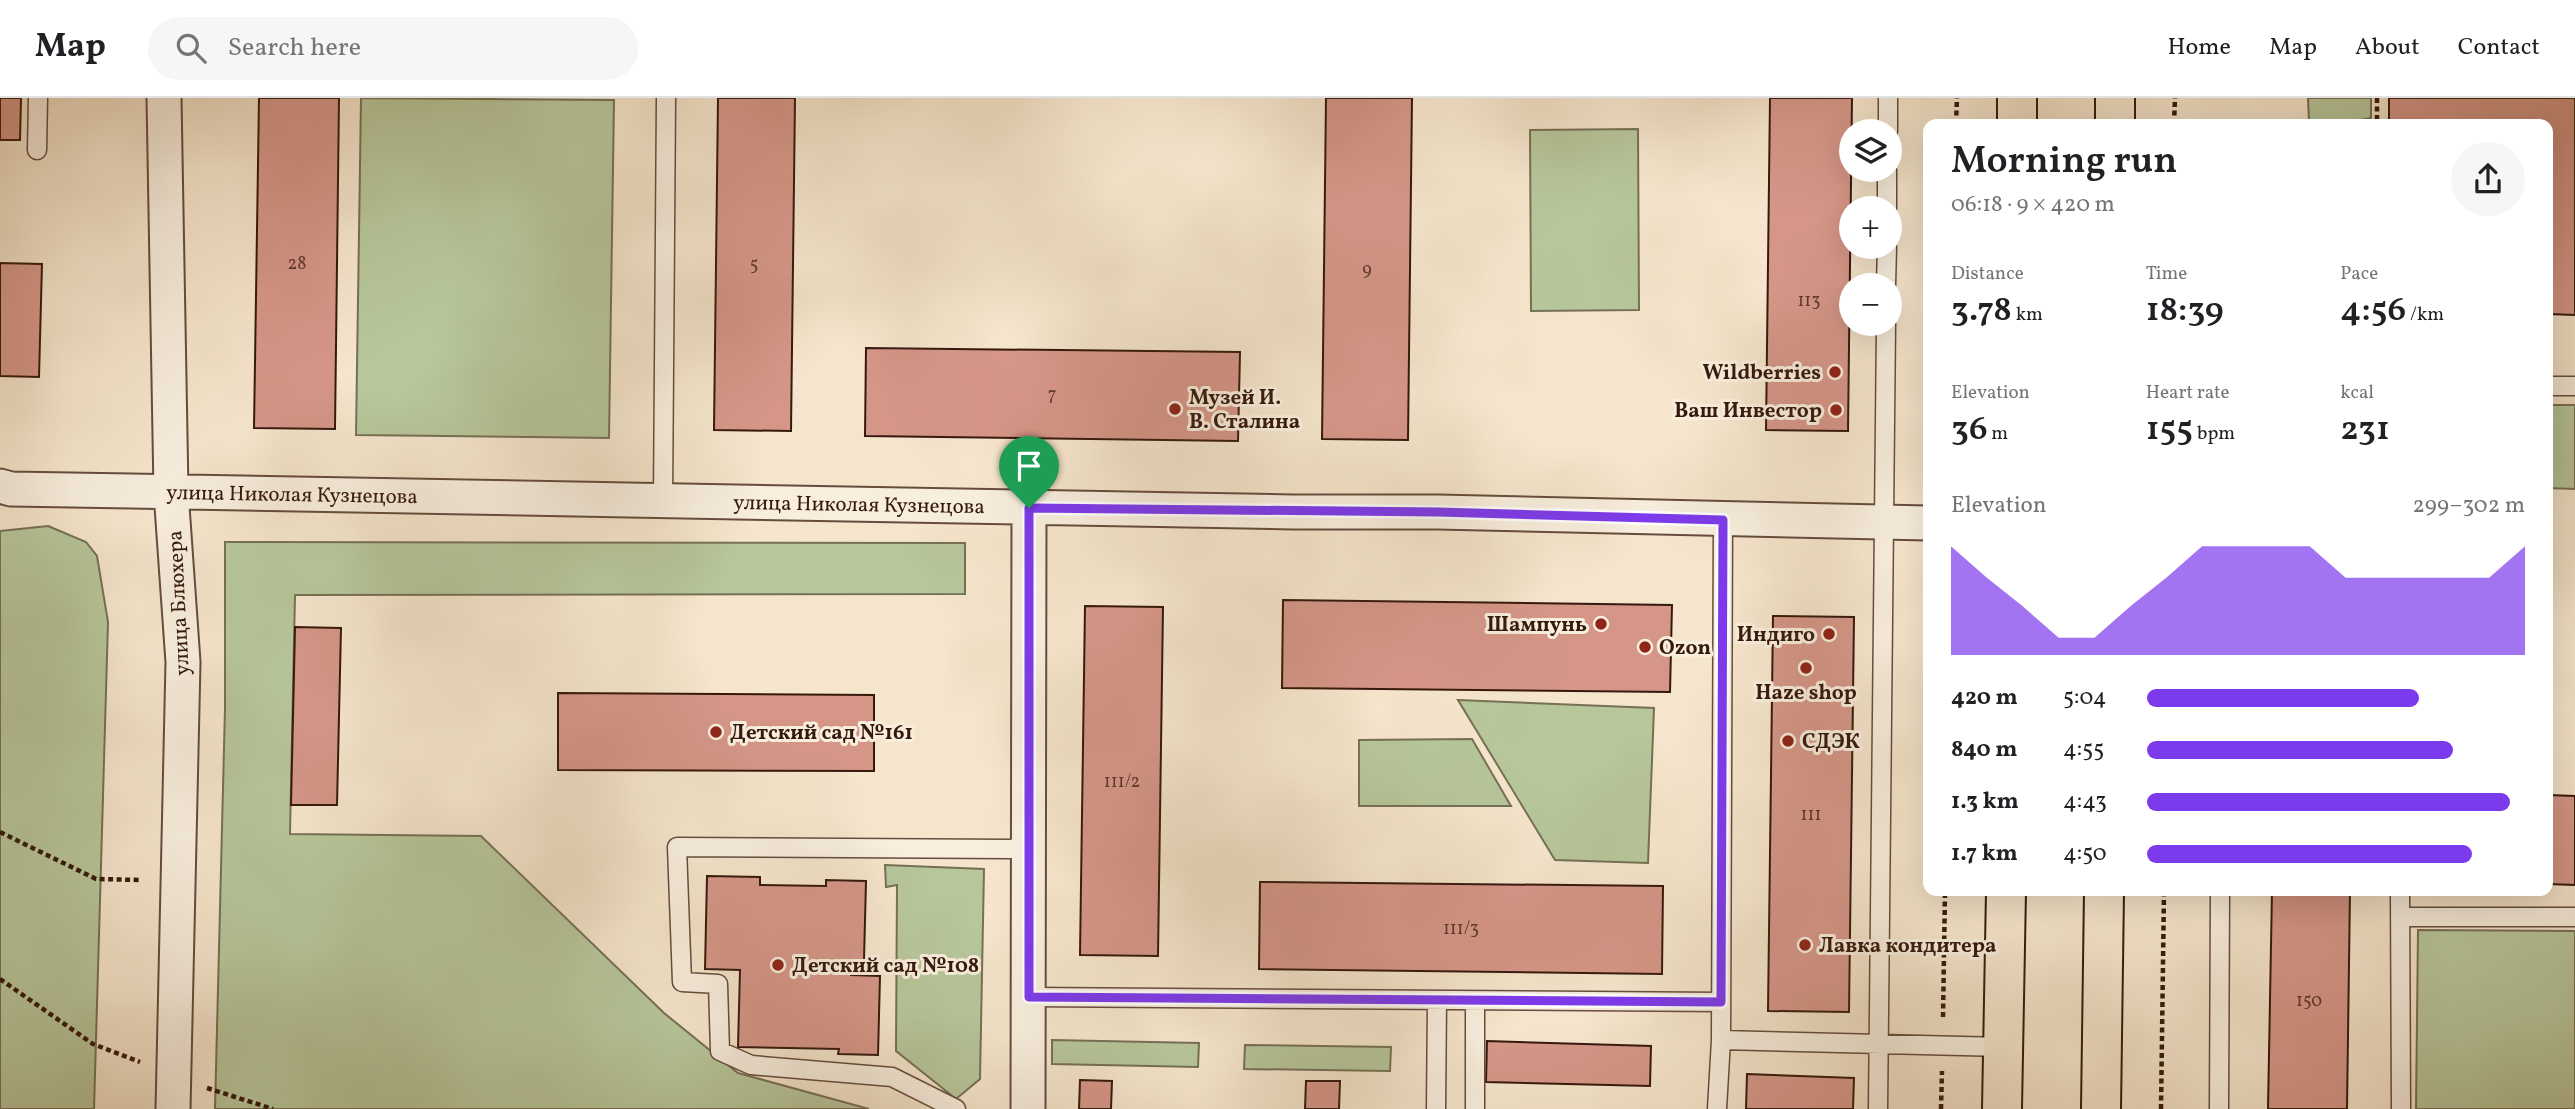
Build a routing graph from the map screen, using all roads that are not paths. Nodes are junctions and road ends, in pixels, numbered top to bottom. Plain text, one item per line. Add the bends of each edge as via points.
1 (38, 98) edge
2 (164, 98) edge
3 (666, 98) edge
4 (1888, 98) edge
5 (2017, 98) edge
6 (2115, 98) edge
7 (1888, 119) edge
8 (2017, 119) edge
9 (2115, 119) edge
10 (37, 150) dead end
11 (1886, 336) edge
12 (2553, 386) edge
13 (2575, 386) edge
14 (0, 486) edge
15 (171, 492) junction
16 (663, 501) junction
17 (1029, 508) junction
18 (1723, 520) junction
19 (1884, 523) junction
20 (1923, 523) edge
21 (1029, 847) junction
22 (2006, 896) edge
23 (2104, 896) edge
24 (2220, 896) edge
25 (2400, 896) edge
26 (2400, 917) junction
27 (2575, 917) edge
28 (1029, 997) junction
29 (1437, 1001) junction
30 (1475, 1001) junction
31 (1721, 1002) junction
32 (1721, 1040) junction
33 (1881, 1044) junction
34 (2003, 1047) junction
35 (173, 1109) edge
36 (956, 1109) edge
37 (1028, 1109) edge
38 (1436, 1109) edge
39 (1475, 1109) edge
40 (1717, 1109) edge
41 (1878, 1109) edge
42 (2003, 1109) edge
43 (2101, 1109) edge
44 (2219, 1109) edge
45 (2401, 1109) edge

1 - 10 lane
2 - 15 street, улица Блюхера
3 - 16 lane
4 - 7 lane
5 - 8 main road
6 - 9 main road
11 - 19 lane
12 - 13 lane
14 - 15 street, улица Николая Кузнецова
15 - 16 street, улица Николая Кузнецова
15 - 35 street, улица Блюхера via 183,663
16 - 17 street, улица Николая Кузнецова
17 - 18 street, улица Николая Кузнецова
17 - 21 street
18 - 19 street, улица Николая Кузнецова
18 - 31 lane
19 - 20 street, улица Николая Кузнецова
19 - 33 lane
21 - 28 street
21 - 36 lane via 677,847 682,982 718,984 720,1051 751,1065 892,1077
22 - 34 main road
23 - 43 main road
24 - 44 lane
25 - 26 lane
26 - 27 lane
26 - 45 lane
28 - 29 lane
28 - 37 street
29 - 30 lane
29 - 38 lane
30 - 31 lane
30 - 39 lane
31 - 32 lane
32 - 33 lane
32 - 40 lane
33 - 34 lane
33 - 41 lane
34 - 42 main road

